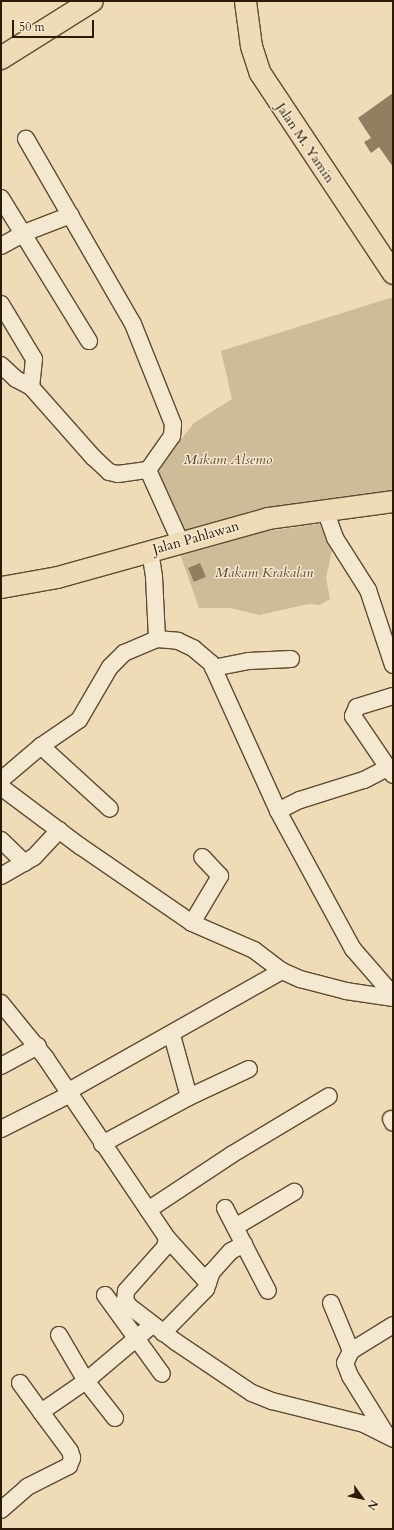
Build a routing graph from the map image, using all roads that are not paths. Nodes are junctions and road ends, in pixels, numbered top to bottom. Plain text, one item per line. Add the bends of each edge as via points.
1 (92, 1) edge
2 (245, 1) edge
3 (1, 58) edge
4 (26, 139) dead end
5 (1, 198) edge
6 (71, 215) junction
7 (24, 233) junction
8 (1, 246) edge
9 (393, 273) edge
10 (1, 304) edge
11 (88, 341) dead end
12 (1, 366) edge
13 (31, 387) junction
14 (148, 470) junction
15 (393, 501) edge
16 (325, 510) junction
17 (180, 541) junction
18 (150, 551) junction
19 (1, 587) edge
20 (157, 639) junction
21 (291, 659) dead end
22 (393, 665) edge
23 (213, 668) junction
24 (393, 696) edge
25 (41, 746) junction
26 (390, 771) edge
27 (1, 780) edge
28 (1, 787) edge
29 (110, 809) dead end
30 (278, 811) junction
31 (59, 830) junction
32 (1, 840) edge
33 (202, 857) dead end
34 (25, 863) junction
35 (1, 876) edge
36 (192, 923) junction
37 (282, 971) junction
38 (393, 996) edge
39 (1, 1003) edge
40 (172, 1035) junction
41 (38, 1046) junction
42 (1, 1066) edge
43 (249, 1069) dead end
44 (68, 1094) junction
45 (329, 1096) dead end
46 (189, 1097) junction
47 (1, 1129) edge
48 (102, 1144) junction
49 (294, 1192) dead end
50 (225, 1208) dead end
51 (148, 1210) junction
52 (235, 1227) junction
53 (167, 1238) junction
54 (244, 1244) junction
55 (208, 1282) junction
56 (268, 1291) dead end
57 (105, 1295) dead end
58 (331, 1303) dead end
59 (393, 1325) edge
60 (158, 1329) junction
61 (59, 1335) dead end
62 (137, 1339) junction
63 (352, 1351) junction
64 (162, 1374) dead end
65 (86, 1380) junction
66 (20, 1383) dead end
67 (41, 1412) junction
68 (115, 1418) dead end
69 (389, 1437) edge
70 (1, 1510) edge

1 - 3 highway
2 - 9 main road, Jalan M. Yamin via 251,46 260,73
4 - 6 street
5 - 7 street
6 - 7 street
6 - 14 street via 133,324 173,424 172,436
7 - 8 street
7 - 11 street
10 - 13 street via 34,359
12 - 13 street via 16,379
13 - 14 street via 100,466 118,474
14 - 17 street
15 - 16 main road, Jalan Pahlawan
16 - 17 main road, Jalan Pahlawan via 268,518
16 - 22 street via 335,538 368,590
17 - 18 main road, Jalan Pahlawan
18 - 19 main road, Jalan Pahlawan via 57,577
18 - 20 street
20 - 23 street via 178,641 193,648 207,658
20 - 25 street via 117,658 79,720
21 - 23 street via 249,661
23 - 30 street
24 - 26 street via 357,707 353,713
25 - 27 street
25 - 29 street
26 - 30 street via 300,800
28 - 31 street
30 - 38 street via 353,949
31 - 34 street via 40,852
31 - 36 street
32 - 34 street
33 - 36 street via 220,877
34 - 35 street
36 - 37 street via 254,950
37 - 38 street via 323,985
37 - 40 street
39 - 41 street
40 - 44 street via 129,1056
40 - 46 street
41 - 42 street
41 - 44 street
43 - 46 street
44 - 47 street
44 - 48 street
45 - 51 street
46 - 48 street
48 - 51 street
49 - 52 street
50 - 52 street
51 - 53 street
52 - 54 street
53 - 55 street
53 - 60 street via 165,1247 131,1284 125,1295 129,1306
54 - 55 street via 231,1251 212,1272
54 - 56 street
55 - 60 street via 198,1298
57 - 62 street
58 - 63 street
59 - 63 street
60 - 62 street
60 - 69 street via 258,1396 364,1424
61 - 65 street
62 - 64 street
62 - 65 street
63 - 69 street via 346,1361 348,1373
65 - 67 street
65 - 68 street
66 - 67 street
67 - 70 street via 70,1451 72,1458 69,1466 27,1487

